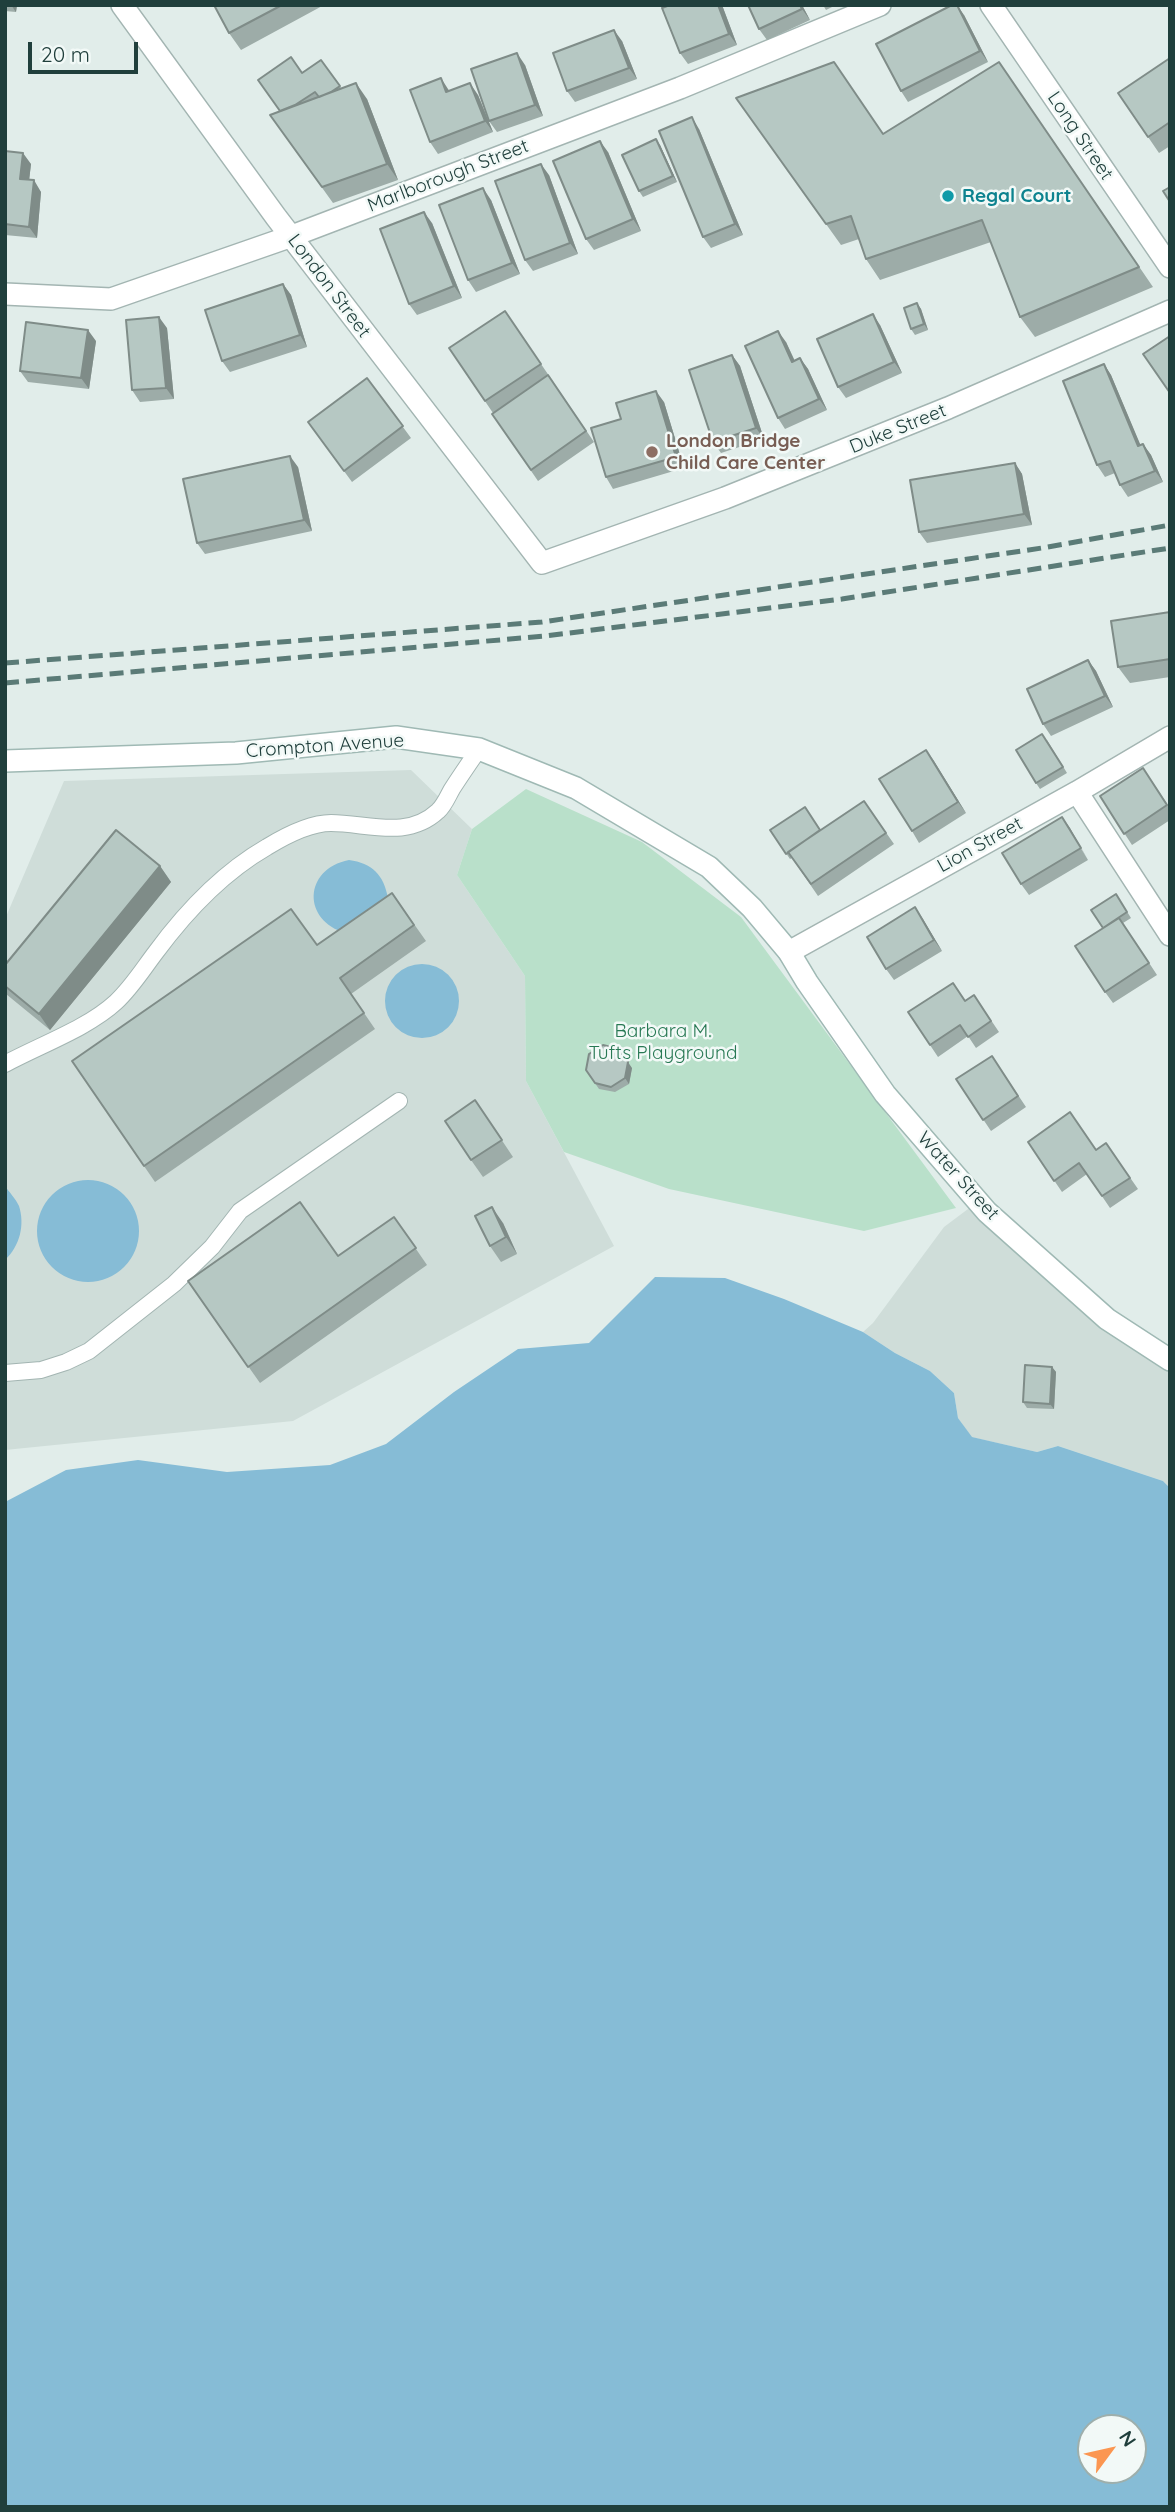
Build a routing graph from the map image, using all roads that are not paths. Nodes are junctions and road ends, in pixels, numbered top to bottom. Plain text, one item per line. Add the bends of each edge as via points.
1 (122, 5) edge
2 (880, 5) edge
3 (991, 5) edge
4 (292, 236) junction
5 (1170, 267) edge
6 (5, 294) edge
7 (1170, 311) edge
8 (542, 563) joint
9 (1170, 737) edge
10 (479, 749) junction
11 (5, 761) edge
12 (1077, 792) junction
13 (1170, 935) edge
14 (789, 952) junction
15 (5, 1064) edge
16 (399, 1101) dead end
17 (1170, 1360) edge
18 (5, 1373) edge

1 - 4 street, London Street
2 - 4 street, Marlborough Street via 680,88
3 - 5 street, Long Street
4 - 6 street, Marlborough Street via 111,299
4 - 8 street, London Street
7 - 8 street, Duke Street via 738,494
9 - 12 street, Lion Street
10 - 11 street, Crompton Avenue via 396,737 236,753
10 - 14 street, Crompton Avenue via 576,788 709,867
10 - 15 lane via 439,811 421,821 383,830 328,823 267,846 197,900 114,1004
12 - 13 street
12 - 14 street, Lion Street
14 - 17 street, Water Street via 885,1094 987,1212 1107,1318
16 - 18 lane via 240,1211 174,1284 89,1351 41,1370

